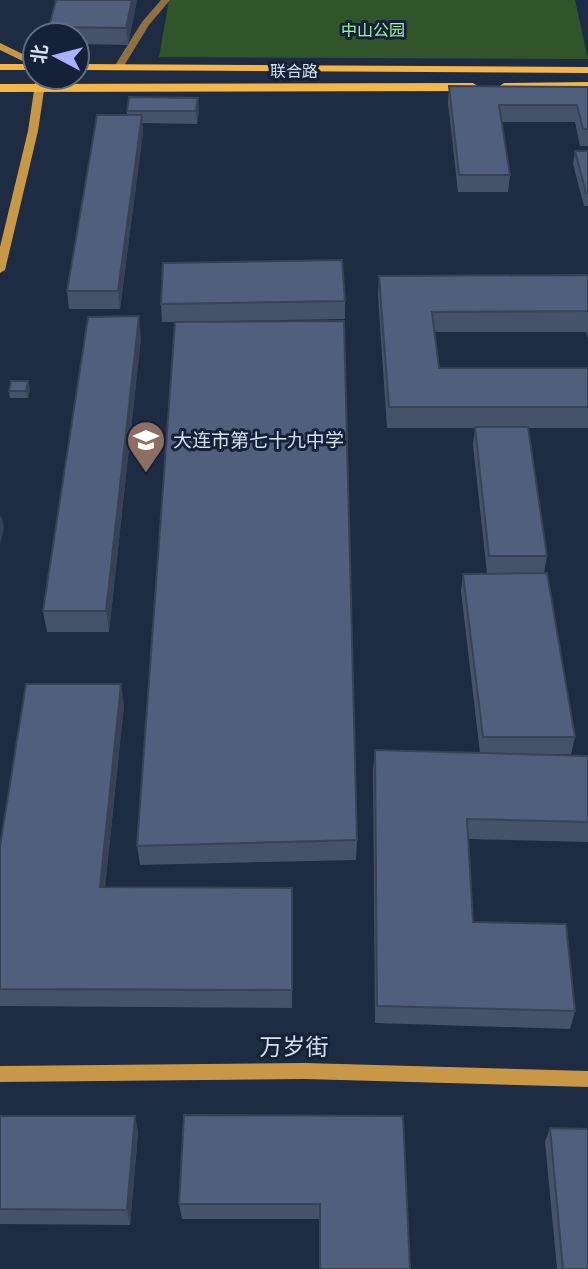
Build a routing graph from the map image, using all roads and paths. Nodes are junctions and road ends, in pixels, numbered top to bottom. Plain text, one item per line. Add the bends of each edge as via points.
1 (166, 0) edge
2 (0, 46) edge
3 (21, 57) edge
4 (21, 66) edge
5 (119, 66) junction
6 (0, 67) edge
7 (91, 67) edge
8 (588, 70) edge
9 (91, 82) edge
10 (21, 85) edge
11 (588, 86) edge
12 (0, 88) edge
13 (39, 91) edge
14 (0, 270) edge
15 (0, 1074) edge
16 (588, 1079) edge

1 - 5 street
2 - 3 street
4 - 6 main road
5 - 7 main road, 联合路
5 - 8 main road, 联合路
9 - 11 main road, 联合路
10 - 12 main road, 联合路
13 - 14 street
15 - 16 street, 万岁街 via 305,1070

